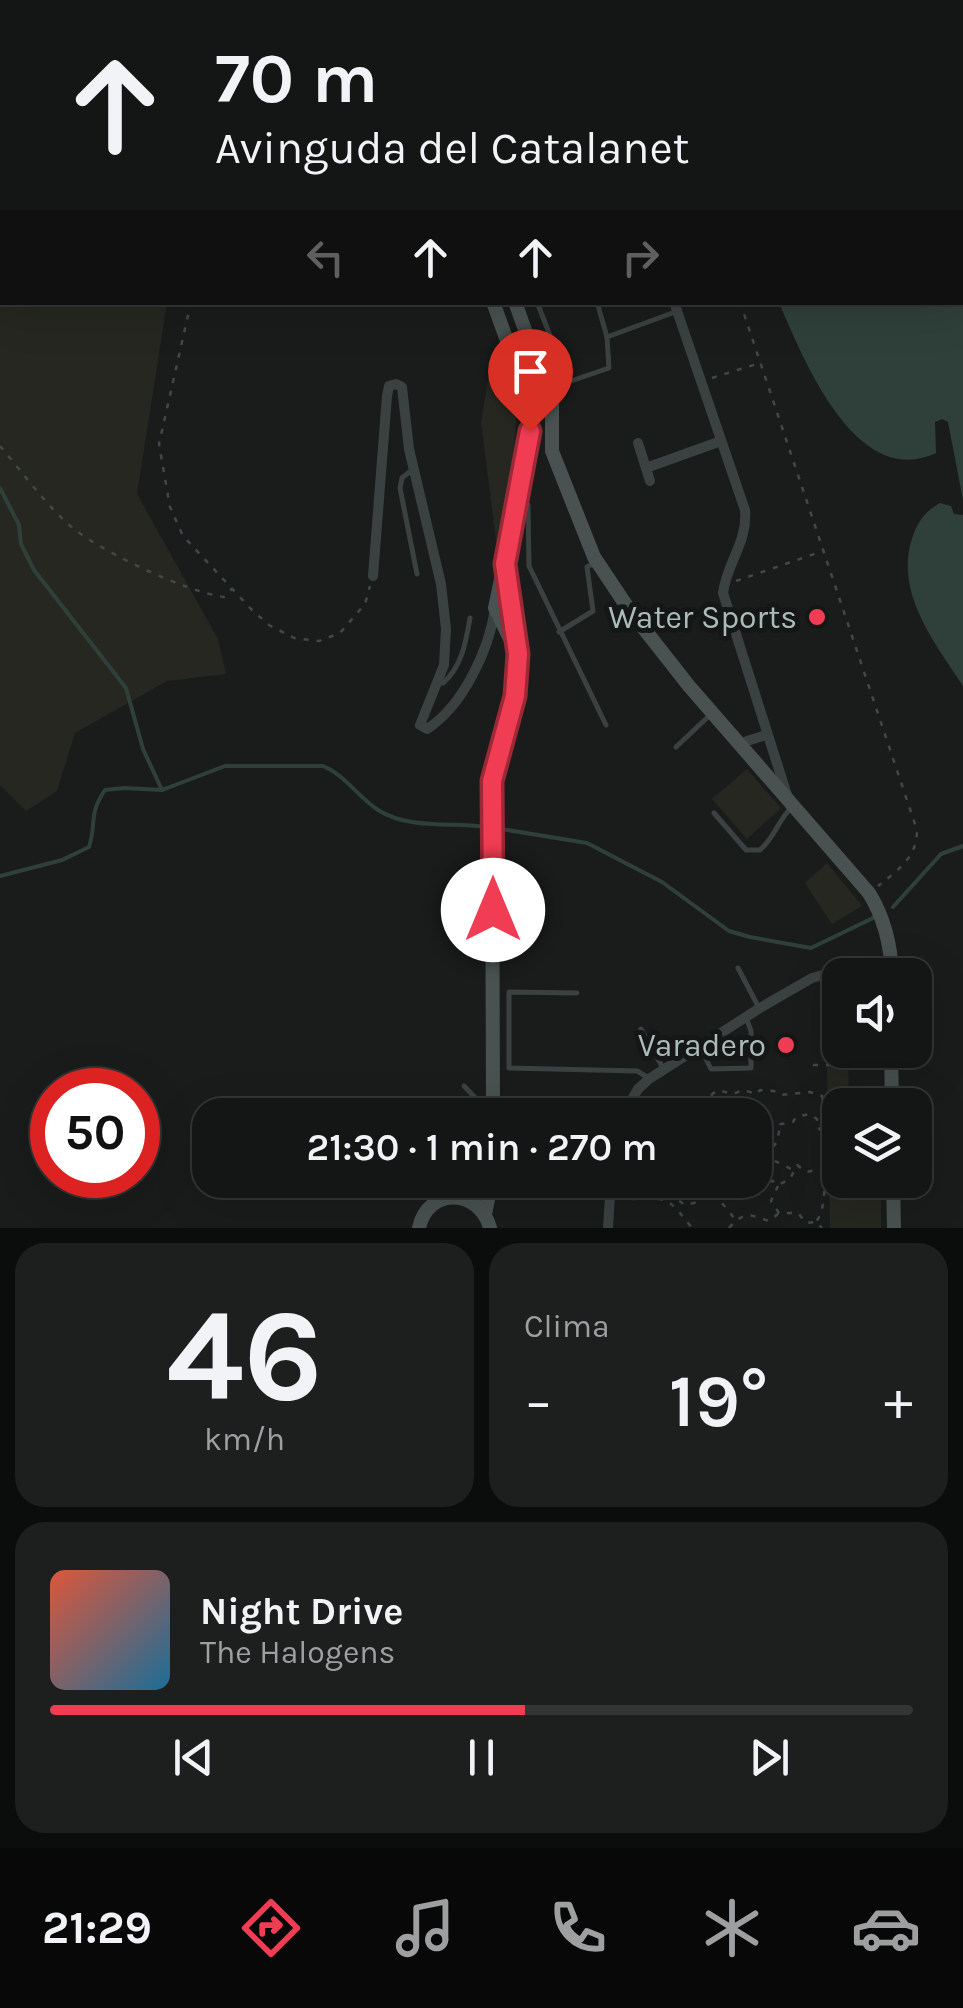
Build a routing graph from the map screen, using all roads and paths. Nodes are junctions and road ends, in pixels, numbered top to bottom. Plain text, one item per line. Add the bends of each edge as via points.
1 (190, 305) edge
2 (494, 305) edge
3 (515, 305) edge
4 (538, 305) edge
5 (598, 305) edge
6 (741, 305) edge
7 (676, 307) edge
8 (607, 337) junction
9 (760, 363) junction
10 (701, 382) junction
11 (722, 441) junction
12 (638, 443) dead end
13 (0, 446) edge
14 (646, 468) junction
15 (413, 469) junction
16 (650, 481) dead end
17 (518, 502) junction
18 (824, 551) junction
19 (595, 560) junction
20 (505, 564) junction
21 (417, 574) dead end
22 (373, 576) joint
23 (724, 585) junction
24 (233, 588) junction
25 (496, 608) junction
26 (470, 618) dead end
27 (559, 632) junction
28 (518, 654) junction
29 (439, 682) junction
30 (713, 712) junction
31 (606, 726) dead end
32 (766, 735) junction
33 (743, 746) junction
34 (676, 747) dead end
35 (772, 754) junction
36 (755, 760) junction
37 (791, 802) junction
38 (714, 813) dead end
39 (493, 872) junction
40 (453, 886) dead end
41 (876, 905) junction
42 (891, 958) edge
43 (738, 968) dead end
44 (822, 974) edge
45 (576, 994) dead end
46 (760, 1008) junction
47 (746, 1017) junction
48 (641, 1029) dead end
49 (700, 1046) junction
50 (813, 1065) dead end
51 (822, 1065) edge
52 (664, 1068) junction
53 (648, 1080) junction
54 (464, 1086) dead end
55 (711, 1096) edge
56 (475, 1098) edge
57 (493, 1098) edge
58 (635, 1098) edge
59 (817, 1119) junction
60 (780, 1123) junction
61 (772, 1124) edge
62 (822, 1134) edge
63 (774, 1160) joint
64 (792, 1170) junction
65 (822, 1170) edge
66 (772, 1180) edge
67 (778, 1184) junction
68 (446, 1198) edge
69 (467, 1198) edge
70 (609, 1198) edge
71 (659, 1198) edge
72 (676, 1198) edge
73 (681, 1198) edge
74 (694, 1198) edge
75 (700, 1198) edge
76 (718, 1198) edge
77 (823, 1198) edge
78 (893, 1198) edge
79 (676, 1202) junction
80 (698, 1202) junction
81 (779, 1213) junction
82 (736, 1220) junction
83 (488, 1221) edge
84 (816, 1222) junction
85 (416, 1225) edge
86 (608, 1228) edge
87 (691, 1228) edge
88 (729, 1228) edge
89 (822, 1228) edge
90 (894, 1228) edge

1 - 24 path via 159,444 170,507 183,536
2 - 17 main road via 531,417
3 - 19 main road via 552,405 552,451
4 - 8 lane via 568,382 609,368
5 - 8 lane
6 - 9 path
7 - 8 lane
7 - 10 street
9 - 10 path
9 - 18 path
10 - 11 street
11 - 14 street
11 - 23 street via 746,528
12 - 14 street
13 - 24 path via 70,526 107,549 213,595 224,597
14 - 16 street
15 - 21 lane via 400,488
15 - 22 street via 402,387 396,384 389,386
15 - 29 street via 441,584 446,629
17 - 20 main road
17 - 27 lane via 528,505 529,566
18 - 23 path
18 - 41 path via 917,830 914,851
19 - 27 lane via 585,575 593,611
19 - 30 main road
20 - 25 main road
20 - 28 main road
22 - 24 path via 365,604 340,633 318,641 268,625
23 - 32 street
25 - 28 main road
25 - 29 street via 491,638 462,690 427,729 420,717
26 - 29 lane via 454,672
27 - 31 lane
28 - 39 main road via 515,696 492,781
30 - 33 main road
30 - 34 lane
32 - 33 street
32 - 35 street
33 - 36 main road
35 - 36 street
35 - 37 street
36 - 37 main road
37 - 38 lane via 774,838 760,850 746,850
37 - 41 main road
39 - 40 lane
39 - 57 main road
41 - 42 main road
43 - 46 lane
44 - 46 street
45 - 53 lane via 510,992 510,1068 636,1071
46 - 47 street
47 - 49 street
47 - 49 lane via 752,1068 711,1070
48 - 52 lane
49 - 52 street
50 - 51 path
52 - 53 street
53 - 58 street
54 - 56 lane
55 - 59 path via 718,1090 810,1092 822,1096
59 - 60 path via 809,1114
59 - 62 path
60 - 61 path
60 - 63 path via 770,1153
63 - 64 path
64 - 65 path
64 - 67 path
66 - 67 path
67 - 81 path via 771,1202
68 - 85 main road
69 - 83 main road
70 - 86 street
71 - 79 path
72 - 79 path
73 - 79 path
74 - 80 path
75 - 80 path
76 - 82 path
77 - 84 path
78 - 90 main road
79 - 80 path
79 - 87 path
81 - 82 path via 769,1221 754,1215
81 - 84 path
82 - 88 path
84 - 89 path

